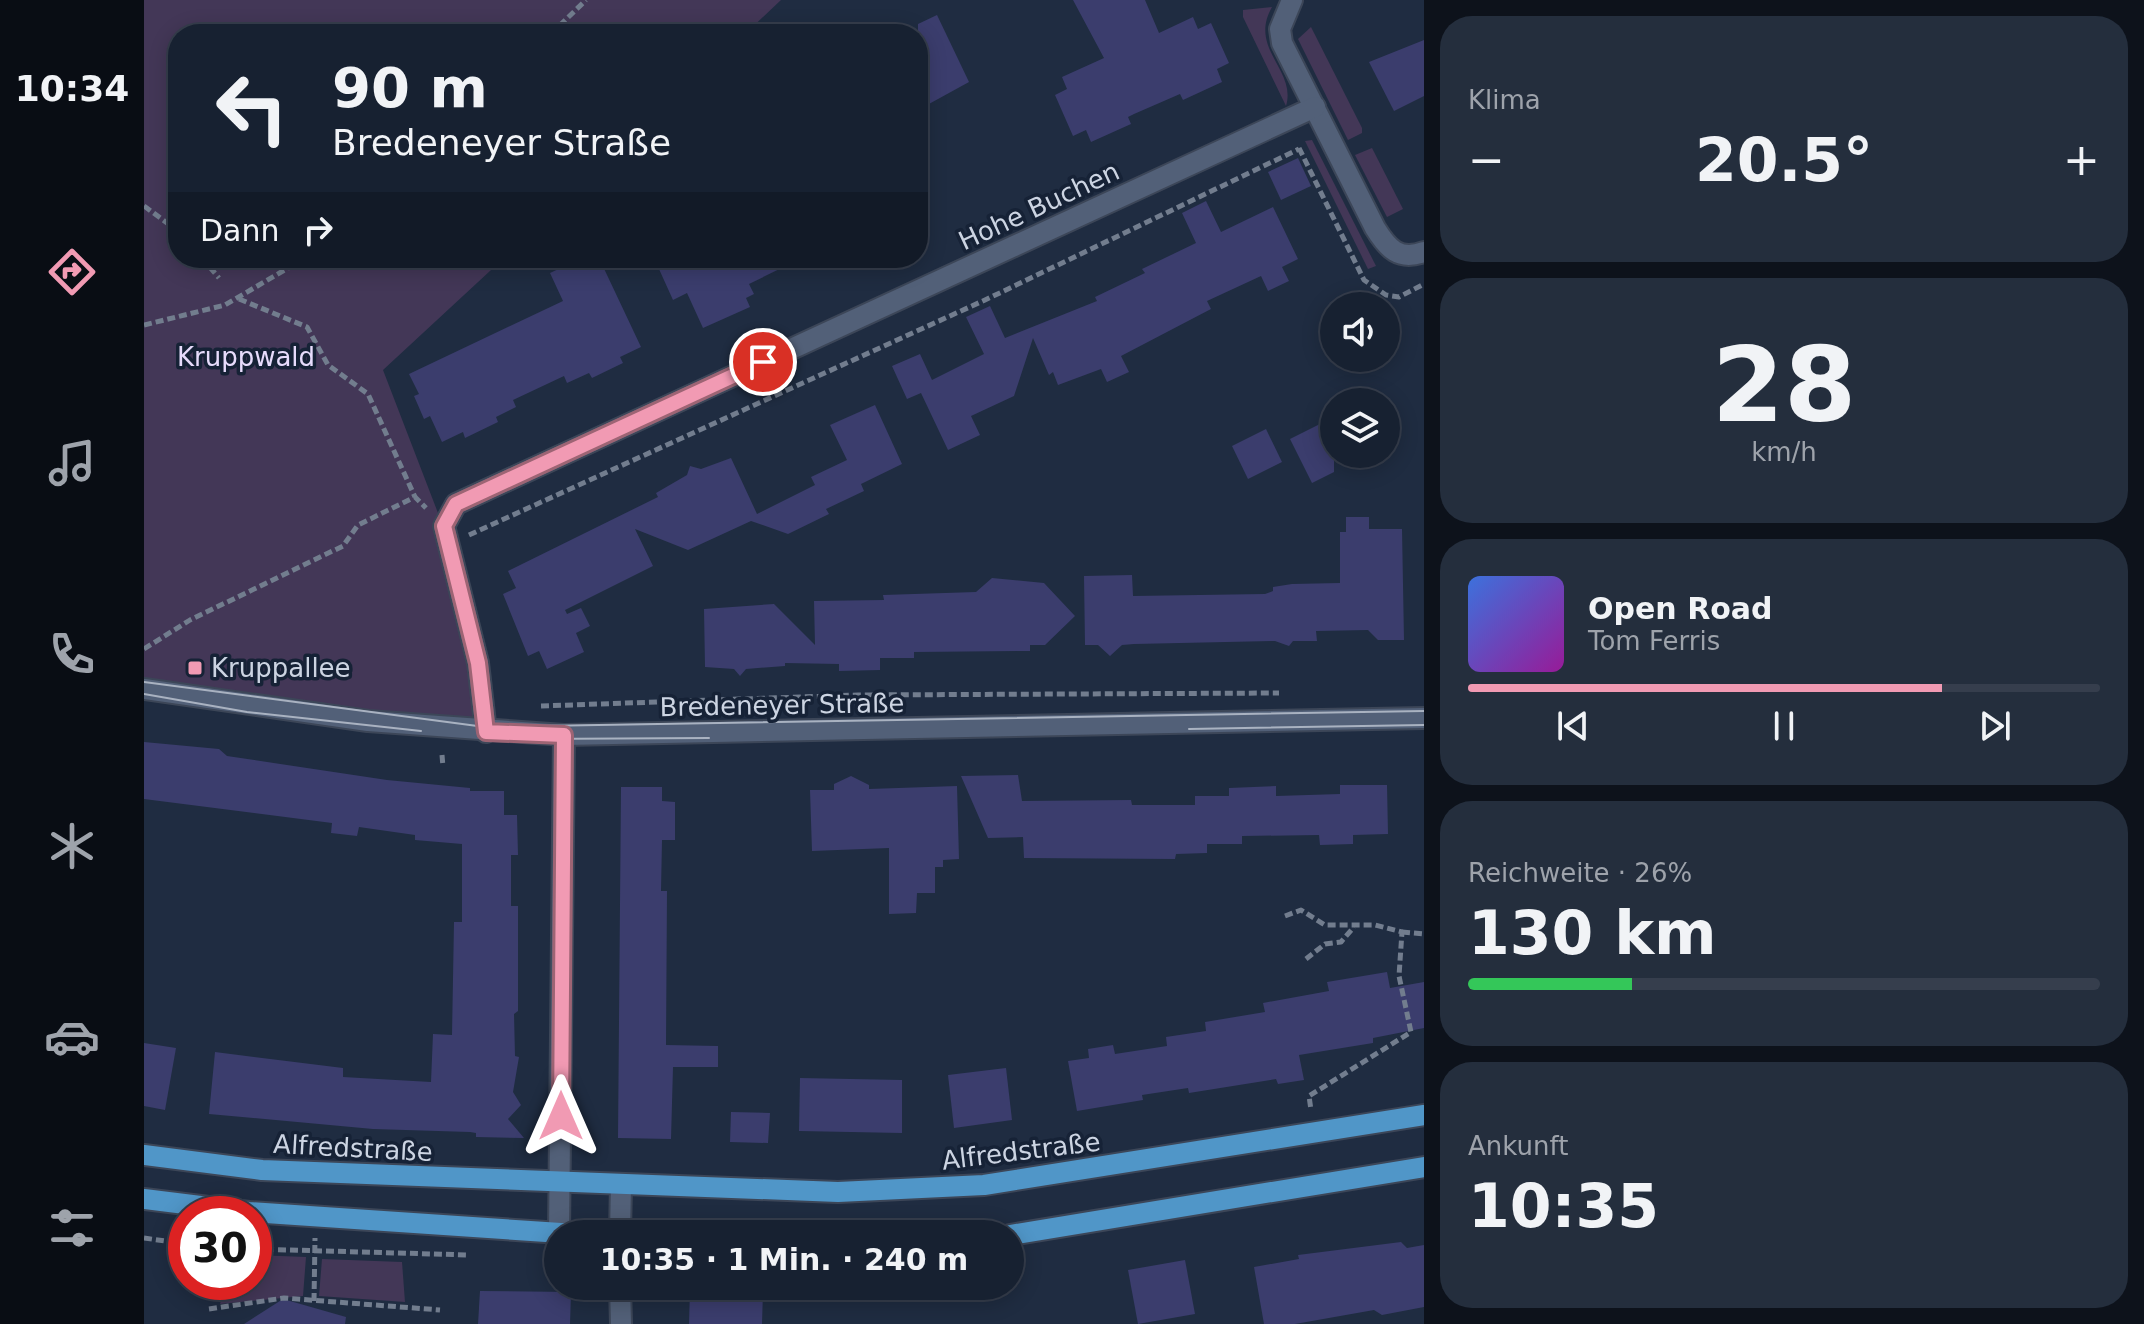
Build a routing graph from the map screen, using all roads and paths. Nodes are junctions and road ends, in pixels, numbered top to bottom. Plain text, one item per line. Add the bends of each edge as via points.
1 (586, 0) edge
2 (1292, 0) edge
3 (561, 24) edge
4 (1315, 107) junction
5 (1299, 149) dead end
6 (144, 206) edge
7 (168, 224) edge
8 (1424, 252) edge
9 (210, 268) edge
10 (289, 268) edge
11 (219, 278) dead end
12 (239, 299) junction
13 (144, 325) edge
14 (415, 497) junction
15 (444, 526) junction
16 (463, 538) dead end
17 (144, 649) edge
18 (144, 689) edge
19 (1288, 693) dead end
20 (535, 706) dead end
21 (1424, 718) edge
22 (486, 732) junction
23 (564, 735) junction
24 (442, 755) dead end
25 (443, 767) dead end
26 (1285, 916) dead end
27 (1355, 926) junction
28 (1402, 932) junction
29 (1424, 934) edge
30 (1306, 959) dead end
31 (1312, 1114) dead end
32 (1424, 1115) edge
33 (144, 1155) edge
34 (1424, 1167) edge
35 (561, 1183) junction
36 (621, 1184) junction
37 (144, 1199) edge
38 (316, 1217) junction
39 (560, 1220) edge
40 (620, 1220) edge
41 (544, 1233) edge
42 (1024, 1233) edge
43 (144, 1238) edge
44 (168, 1241) edge
45 (272, 1250) edge
46 (315, 1251) junction
47 (472, 1255) dead end
48 (620, 1300) edge
49 (314, 1301) junction
50 (209, 1309) dead end
51 (440, 1310) dead end
52 (621, 1324) edge

1 - 3 path
2 - 4 street via 1280,29 1282,43
4 - 8 street via 1384,242 1403,256
4 - 15 street, Hohe Buchen via 456,504
5 - 16 path via 985,300
6 - 7 path
9 - 11 path
10 - 12 path
12 - 13 path
12 - 14 path via 307,327 328,365 368,394
14 - 15 path
14 - 17 path via 358,525 343,546 190,620
15 - 22 street via 478,663
18 - 22 street, Bredeneyer Straße
19 - 20 path via 858,695
21 - 23 street, Bredeneyer Straße
22 - 23 street, Bredeneyer Straße
23 - 35 street
24 - 25 path
26 - 27 path via 1301,910 1325,925
27 - 28 path
27 - 30 path via 1341,942 1325,944
28 - 29 path
28 - 31 path via 1399,976 1411,1032 1309,1096
32 - 36 main road, Alfredstraße via 984,1185 838,1192
33 - 35 main road, Alfredstraße via 262,1170
34 - 42 main road
35 - 36 main road, Alfredstraße
35 - 39 street
36 - 40 street
37 - 38 main road
38 - 41 main road
38 - 46 path
43 - 44 path
45 - 46 path
46 - 47 path
46 - 49 path
48 - 52 street
49 - 50 path via 284,1298
49 - 51 path

